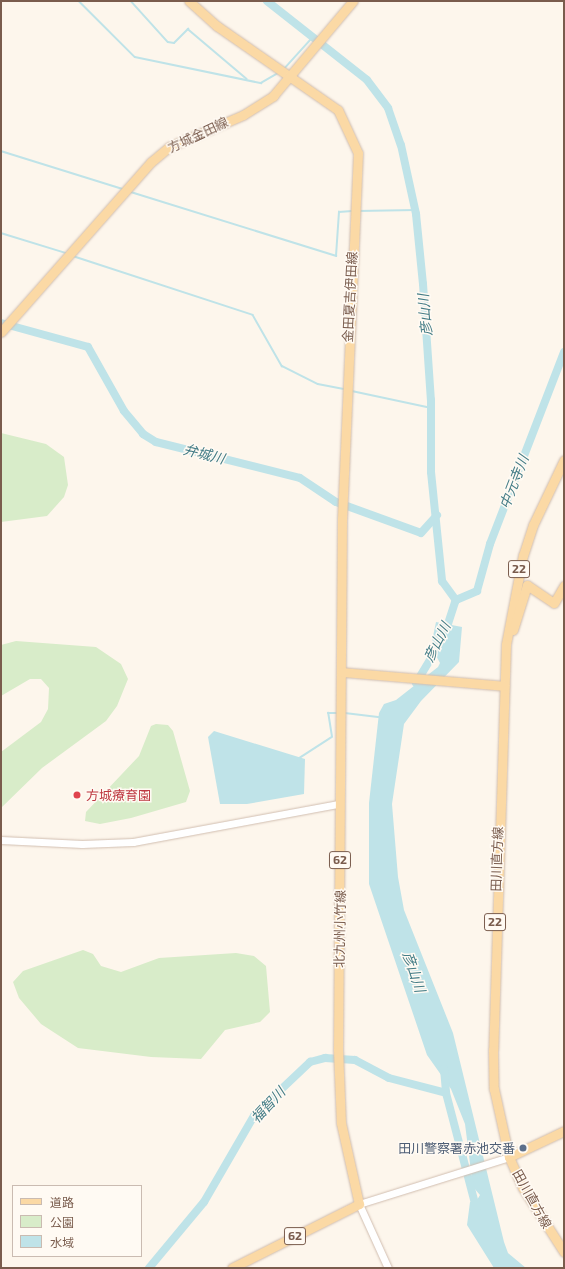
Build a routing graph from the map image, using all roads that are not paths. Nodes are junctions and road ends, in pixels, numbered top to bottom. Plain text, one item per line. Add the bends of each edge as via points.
1 (190, 1) edge
2 (353, 1) edge
3 (293, 74) junction
4 (1, 332) edge
5 (564, 460) edge
6 (564, 586) edge
7 (506, 644) junction
8 (345, 672) junction
9 (501, 686) junction
10 (339, 804) junction
11 (1, 840) edge
12 (564, 1131) edge
13 (507, 1158) junction
14 (362, 1203) junction
15 (564, 1252) edge
16 (232, 1268) edge
17 (388, 1268) edge

1 - 3 main road, 金田夏吉伊田線 via 218,26
2 - 3 main road, 方城金田線
3 - 4 main road, 方城金田線 via 263,104 169,147 151,162
3 - 8 main road, 金田夏吉伊田線 via 338,110 358,154 342,519
5 - 7 main road, 田川直方線 / 22 via 535,518 523,554
6 - 7 main road via 554,603 527,585
7 - 9 main road, 田川直方線 / 22
8 - 9 main road
8 - 10 main road, 北九州小竹線 / 62
9 - 13 main road, 田川直方線 / 22 via 493,1050 494,1090
10 - 11 street via 133,842 82,844
10 - 14 main road, 北九州小竹線 / 62 via 338,1066 341,1123
12 - 13 main road
13 - 14 street
13 - 15 main road, 田川直方線 / 22
14 - 16 main road, 62
14 - 17 street

